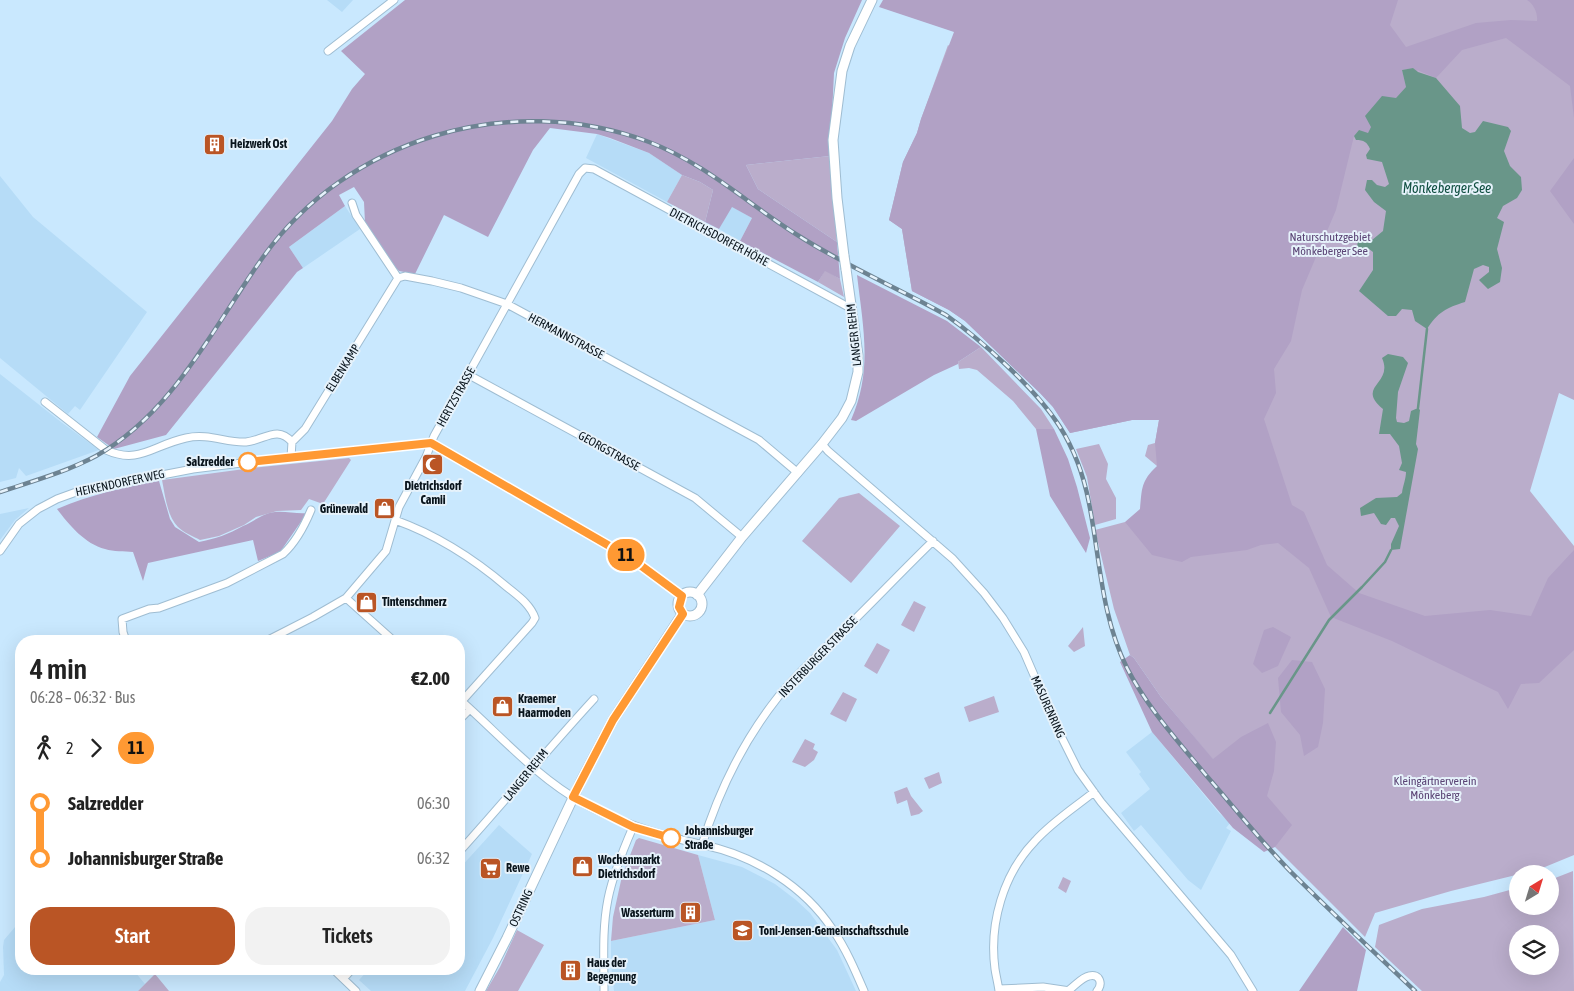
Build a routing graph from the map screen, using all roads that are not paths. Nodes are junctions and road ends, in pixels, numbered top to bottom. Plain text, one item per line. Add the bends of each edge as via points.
1 (394, 0) edge
2 (872, 0) edge
3 (328, 51) dead end
4 (585, 168) joint
5 (352, 203) dead end
6 (398, 278) junction
7 (508, 304) junction
8 (852, 309) junction
9 (469, 375) junction
10 (45, 402) dead end
11 (292, 442) junction
12 (431, 443) junction
13 (822, 444) junction
14 (291, 457) junction
15 (798, 473) junction
16 (311, 510) dead end
17 (395, 520) junction
18 (742, 537) junction
19 (933, 541) junction
20 (0, 551) edge
21 (697, 595) junction
22 (682, 596) junction
23 (346, 598) junction
24 (683, 614) junction
25 (124, 635) edge
26 (278, 635) edge
27 (386, 635) edge
28 (465, 695) edge
29 (594, 699) dead end
30 (465, 706) edge
31 (469, 710) junction
32 (465, 714) edge
33 (534, 767) junction
34 (1094, 792) junction
35 (573, 797) junction
36 (633, 827) junction
37 (465, 845) edge
38 (702, 845) junction
39 (340, 975) edge
40 (347, 975) edge
41 (344, 978) junction
42 (999, 990) edge
43 (1069, 990) edge
44 (356, 991) edge
45 (480, 991) edge
46 (604, 991) edge
47 (864, 991) edge
48 (1098, 991) edge
49 (1253, 991) edge

1 - 3 street
2 - 8 street, LANGER REHM, bridge via 842,71 833,140 837,198
4 - 7 street, HERTZSTRASSE
4 - 8 street, DIETRICHSDORFER HÖHE
5 - 6 street via 356,215
6 - 7 street, HERMANNSTRASSE via 404,276 432,281
6 - 11 street, ELBENKAMP via 305,429
7 - 9 street, HERTZSTRASSE
7 - 15 street, HERMANNSTRASSE via 758,440
8 - 13 street, LANGER REHM via 858,355 855,389 842,418
9 - 12 street, HERTZSTRASSE
9 - 18 street, GEORGSTRASSE via 695,498
10 - 11 street via 106,450 127,457 201,436 242,442 278,433 286,435
11 - 14 street
12 - 14 street, HEIKENDORFER WEG
12 - 17 street, HERTZSTRASSE
12 - 22 street via 632,559
13 - 15 street, LANGER REHM
13 - 19 street, MASURENRING
14 - 20 street, HEIKENDORFER WEG via 160,474 79,491 38,509 19,524
15 - 18 street, LANGER REHM
16 - 25 street via 302,530 283,554 227,582 122,619
17 - 23 street, HERTZSTRASSE via 386,551
17 - 28 street via 433,536 470,558 532,610 535,618 532,624
18 - 21 street, LANGER REHM
19 - 34 street, MASURENRING via 984,593 1003,618 1028,661 1070,755
19 - 38 street, INSTERBURGER STRASSE via 811,660 778,697 728,778
21 - 22 street
21 - 24 street via 701,601 699,612 693,616
22 - 24 street via 679,607
23 - 26 street, HERTZSTRASSE
23 - 27 street
24 - 35 street via 613,720
29 - 33 street, LANGER REHM
30 - 31 street
31 - 32 street
31 - 33 street
33 - 35 street
33 - 37 street, LANGER REHM
34 - 42 street via 1033,842 1007,884 994,932
34 - 49 street, MASURENRING via 1231,955
35 - 36 street
35 - 45 street, OSTRING
36 - 38 street
36 - 46 street via 618,862 608,899 603,935
38 - 47 street via 750,860 778,876 807,899 833,930
39 - 41 street
40 - 41 street
41 - 44 street
42 - 43 street via 1028,986
43 - 48 street via 1094,975 1101,982

